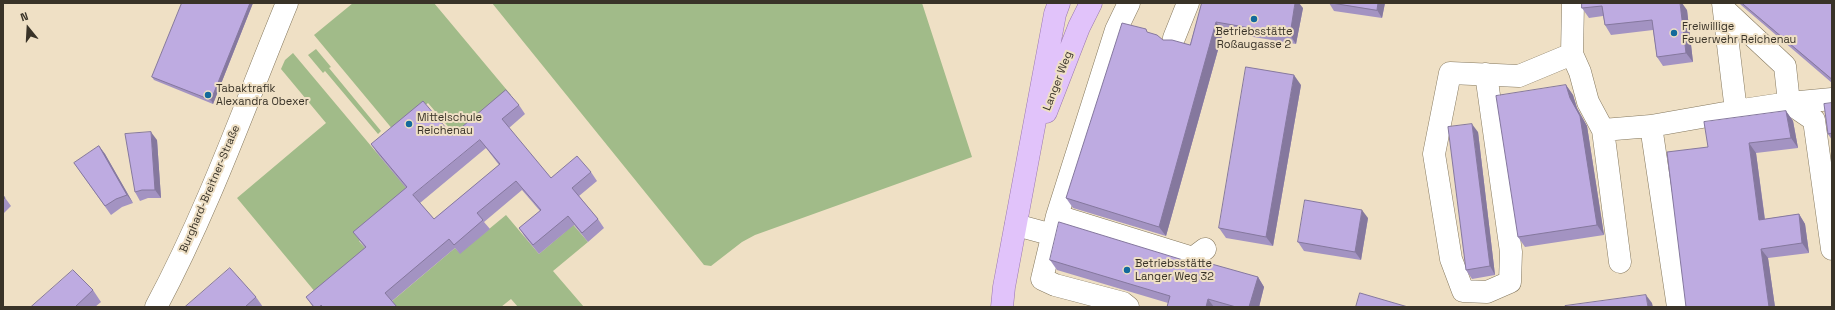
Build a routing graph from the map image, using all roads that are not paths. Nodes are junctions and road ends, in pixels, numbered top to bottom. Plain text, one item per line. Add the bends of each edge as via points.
1 (286, 3) edge
2 (1091, 3) edge
3 (1129, 3) edge
4 (1188, 3) edge
5 (1573, 3) edge
6 (1724, 6) edge
7 (1056, 7) edge
8 (1174, 38) dead end
9 (1572, 54) junction
10 (1486, 74) junction
11 (1832, 99) edge
12 (1789, 104) junction
13 (1736, 111) junction
14 (1651, 126) junction
15 (1603, 130) junction
16 (1028, 159) junction
17 (1016, 225) junction
18 (1055, 225) junction
19 (1205, 249) dead end
20 (1832, 249) edge
21 (1620, 262) dead end
22 (156, 307) edge
23 (1002, 307) edge
24 (1128, 307) edge
25 (1678, 307) edge

1 - 22 street, Burghard-Breitner-Straße via 208,198
2 - 16 main road, Langer Weg via 1079,27
3 - 18 street via 1116,30
4 - 8 street
5 - 9 street
6 - 12 street via 1785,66
6 - 13 street
7 - 16 main road, Langer Weg
9 - 10 street via 1519,76
9 - 15 street via 1588,102
10 - 10 street via 1450,73 1434,154 1451,259 1463,291 1487,292 1510,282 1511,252
11 - 12 street
12 - 13 street
12 - 20 street via 1814,120
13 - 14 street
14 - 15 street
14 - 25 street
15 - 21 street
16 - 17 main road, Langer Weg
17 - 18 street
17 - 23 main road, Langer Weg
18 - 19 street via 1193,258
18 - 24 street via 1042,279 1123,303

